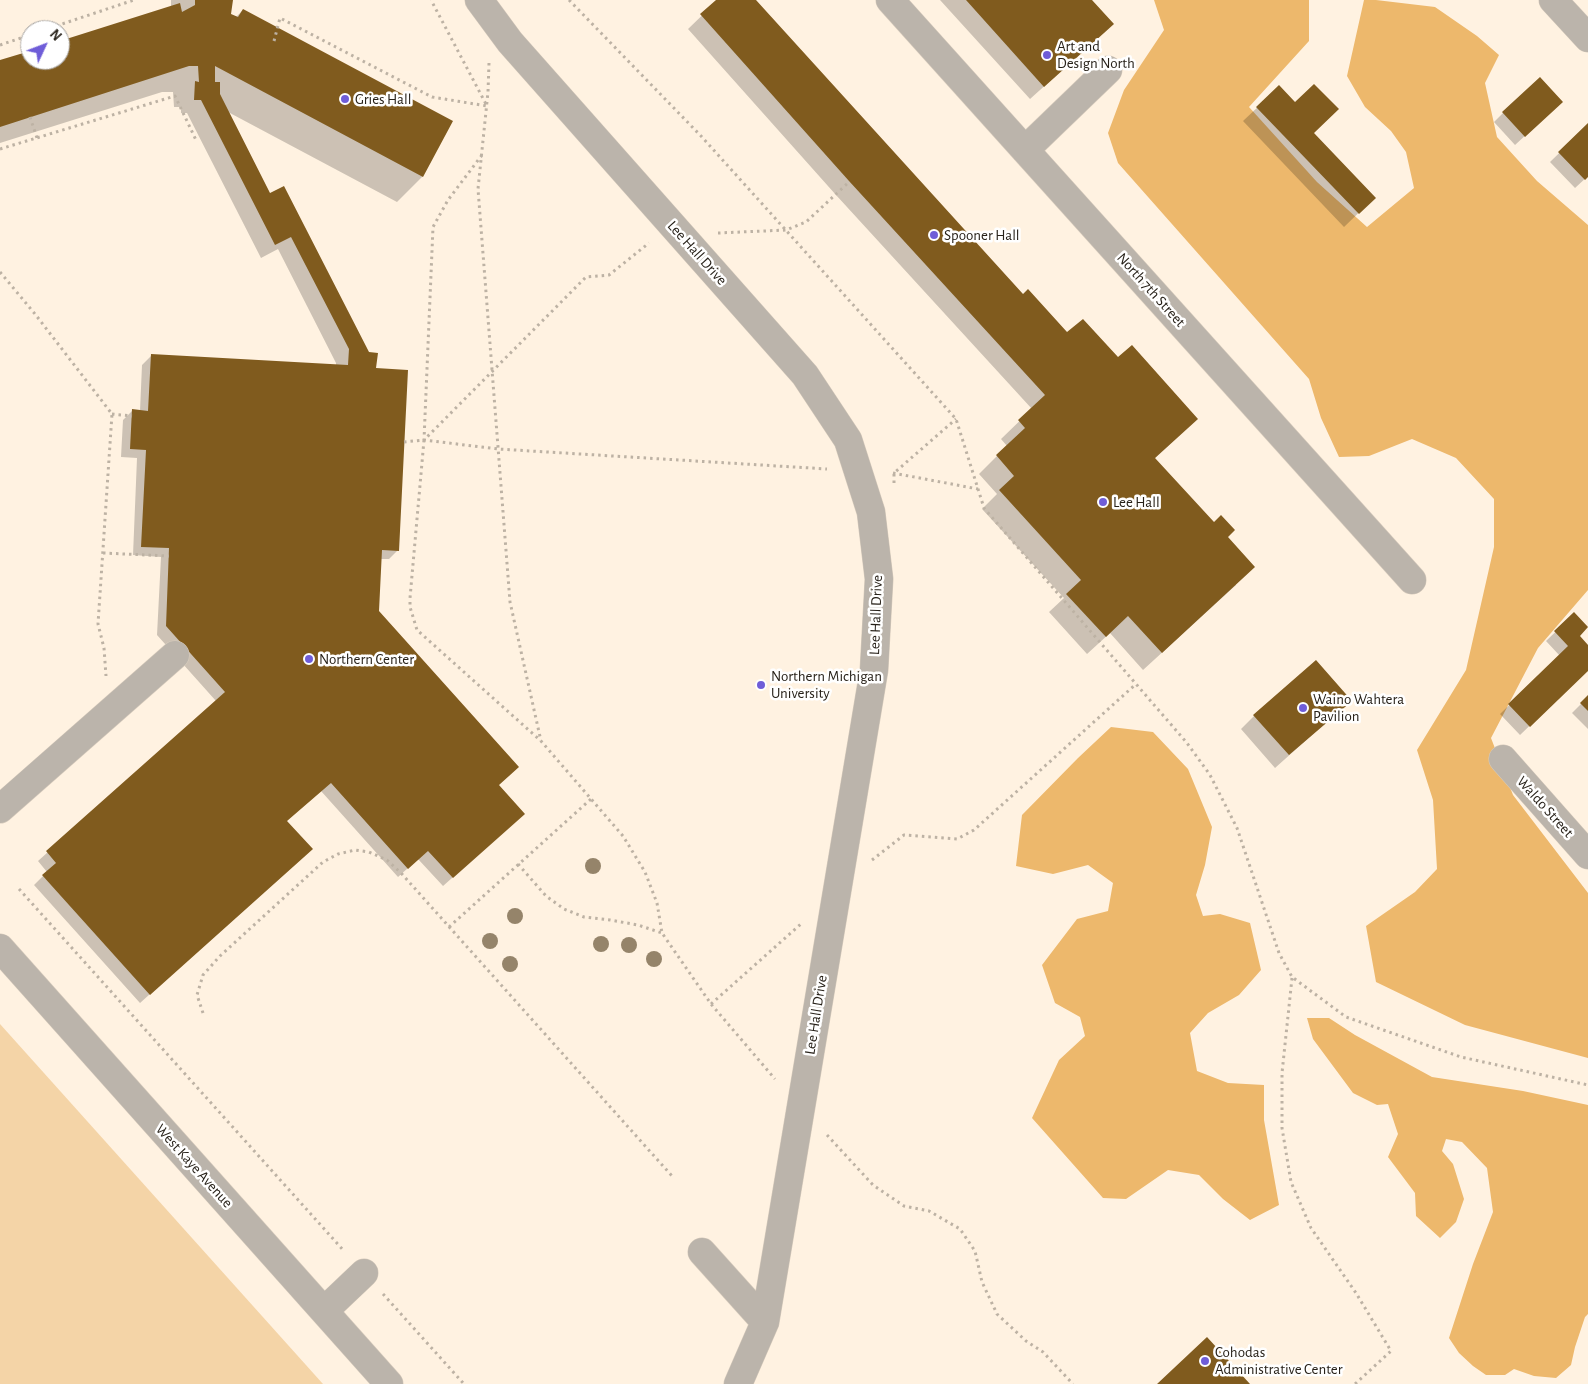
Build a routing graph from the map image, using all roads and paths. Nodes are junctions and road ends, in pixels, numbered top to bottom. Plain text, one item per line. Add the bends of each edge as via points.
1 (134, 0) edge
2 (431, 0) edge
3 (569, 0) edge
4 (890, 0) edge
5 (1553, 0) edge
6 (485, 8) edge
7 (70, 21) edge
8 (20, 38) edge
9 (1588, 38) edge
10 (274, 40) dead end
11 (0, 45) edge
12 (1108, 70) dead end
13 (487, 106) junction
14 (30, 117) dead end
15 (37, 138) junction
16 (196, 140) dead end
17 (0, 149) edge
18 (1025, 150) junction
19 (482, 155) junction
20 (849, 182) dead end
21 (786, 230) junction
22 (682, 236) junction
23 (0, 272) edge
24 (492, 371) junction
25 (112, 414) junction
26 (132, 416) dead end
27 (424, 440) junction
28 (404, 442) dead end
29 (498, 450) junction
30 (858, 472) junction
31 (978, 489) junction
32 (103, 553) junction
33 (169, 556) dead end
34 (1412, 580) dead end
35 (175, 655) dead end
36 (106, 680) dead end
37 (1136, 684) junction
38 (541, 741) junction
39 (1502, 759) dead end
40 (590, 799) junction
41 (0, 809) edge
42 (1588, 855) edge
43 (518, 864) junction
44 (19, 889) dead end
45 (837, 889) junction
46 (804, 921) dead end
47 (449, 927) junction
48 (662, 934) junction
49 (0, 948) edge
50 (1292, 977) junction
51 (711, 1004) junction
52 (203, 1014) dead end
53 (1588, 1085) edge
54 (800, 1106) junction
55 (672, 1176) dead end
56 (702, 1252) dead end
57 (364, 1273) junction
58 (324, 1311) junction
59 (764, 1322) junction
60 (389, 1384) edge
61 (464, 1384) edge
62 (738, 1384) edge
63 (1073, 1384) edge
64 (1355, 1384) edge

1 - 7 path
2 - 13 path
3 - 21 path via 701,136
4 - 18 street, North 7th Street
5 - 9 street
6 - 13 path
6 - 22 street, Lee Hall Drive via 510,42
8 - 11 path
10 - 13 path via 280,18 432,98
12 - 18 street
13 - 19 path
14 - 15 path
15 - 16 path via 175,96
15 - 17 path
18 - 34 street, North 7th Street
19 - 24 path via 478,189
19 - 27 path via 448,200 433,227
20 - 21 path via 806,222
21 - 22 path
21 - 31 path via 956,419
22 - 24 path via 652,240 609,276 586,277
22 - 30 street, Lee Hall Drive via 805,375 848,440
23 - 25 path
24 - 27 path
24 - 29 path
25 - 26 path
25 - 32 path
27 - 28 path
27 - 29 path
27 - 38 path via 410,598 417,630
29 - 30 path
29 - 38 path via 510,602
30 - 31 path via 894,473
30 - 45 street, Lee Hall Drive via 871,512 879,579 874,670
31 - 37 path via 984,508
32 - 33 path
32 - 36 path via 98,624 104,648
35 - 41 street
37 - 45 path via 974,830 957,839 904,835
37 - 50 path via 1210,775 1237,828 1279,953
38 - 40 path
39 - 42 street, Waldo Street
40 - 43 path
40 - 48 path via 623,836 646,872 657,903
43 - 47 path
43 - 48 path via 546,896 564,909 584,917 638,925
44 - 57 path
45 - 54 street, Lee Hall Drive
46 - 51 path
47 - 52 path via 387,860 355,850 338,854 323,862 203,975 197,995
47 - 55 path
48 - 51 path
49 - 58 street, West Kaye Avenue
50 - 53 path via 1346,1017 1461,1057
50 - 64 path via 1282,1073 1282,1128 1291,1182 1312,1228 1391,1351
51 - 54 path
54 - 59 street, Lee Hall Drive
54 - 63 path via 873,1185 904,1206 929,1211 960,1229 975,1251 982,1282 997,1314 1043,1352
56 - 59 street
57 - 58 street
57 - 61 path
58 - 60 street, West Kaye Avenue
59 - 62 street, Lee Hall Drive

